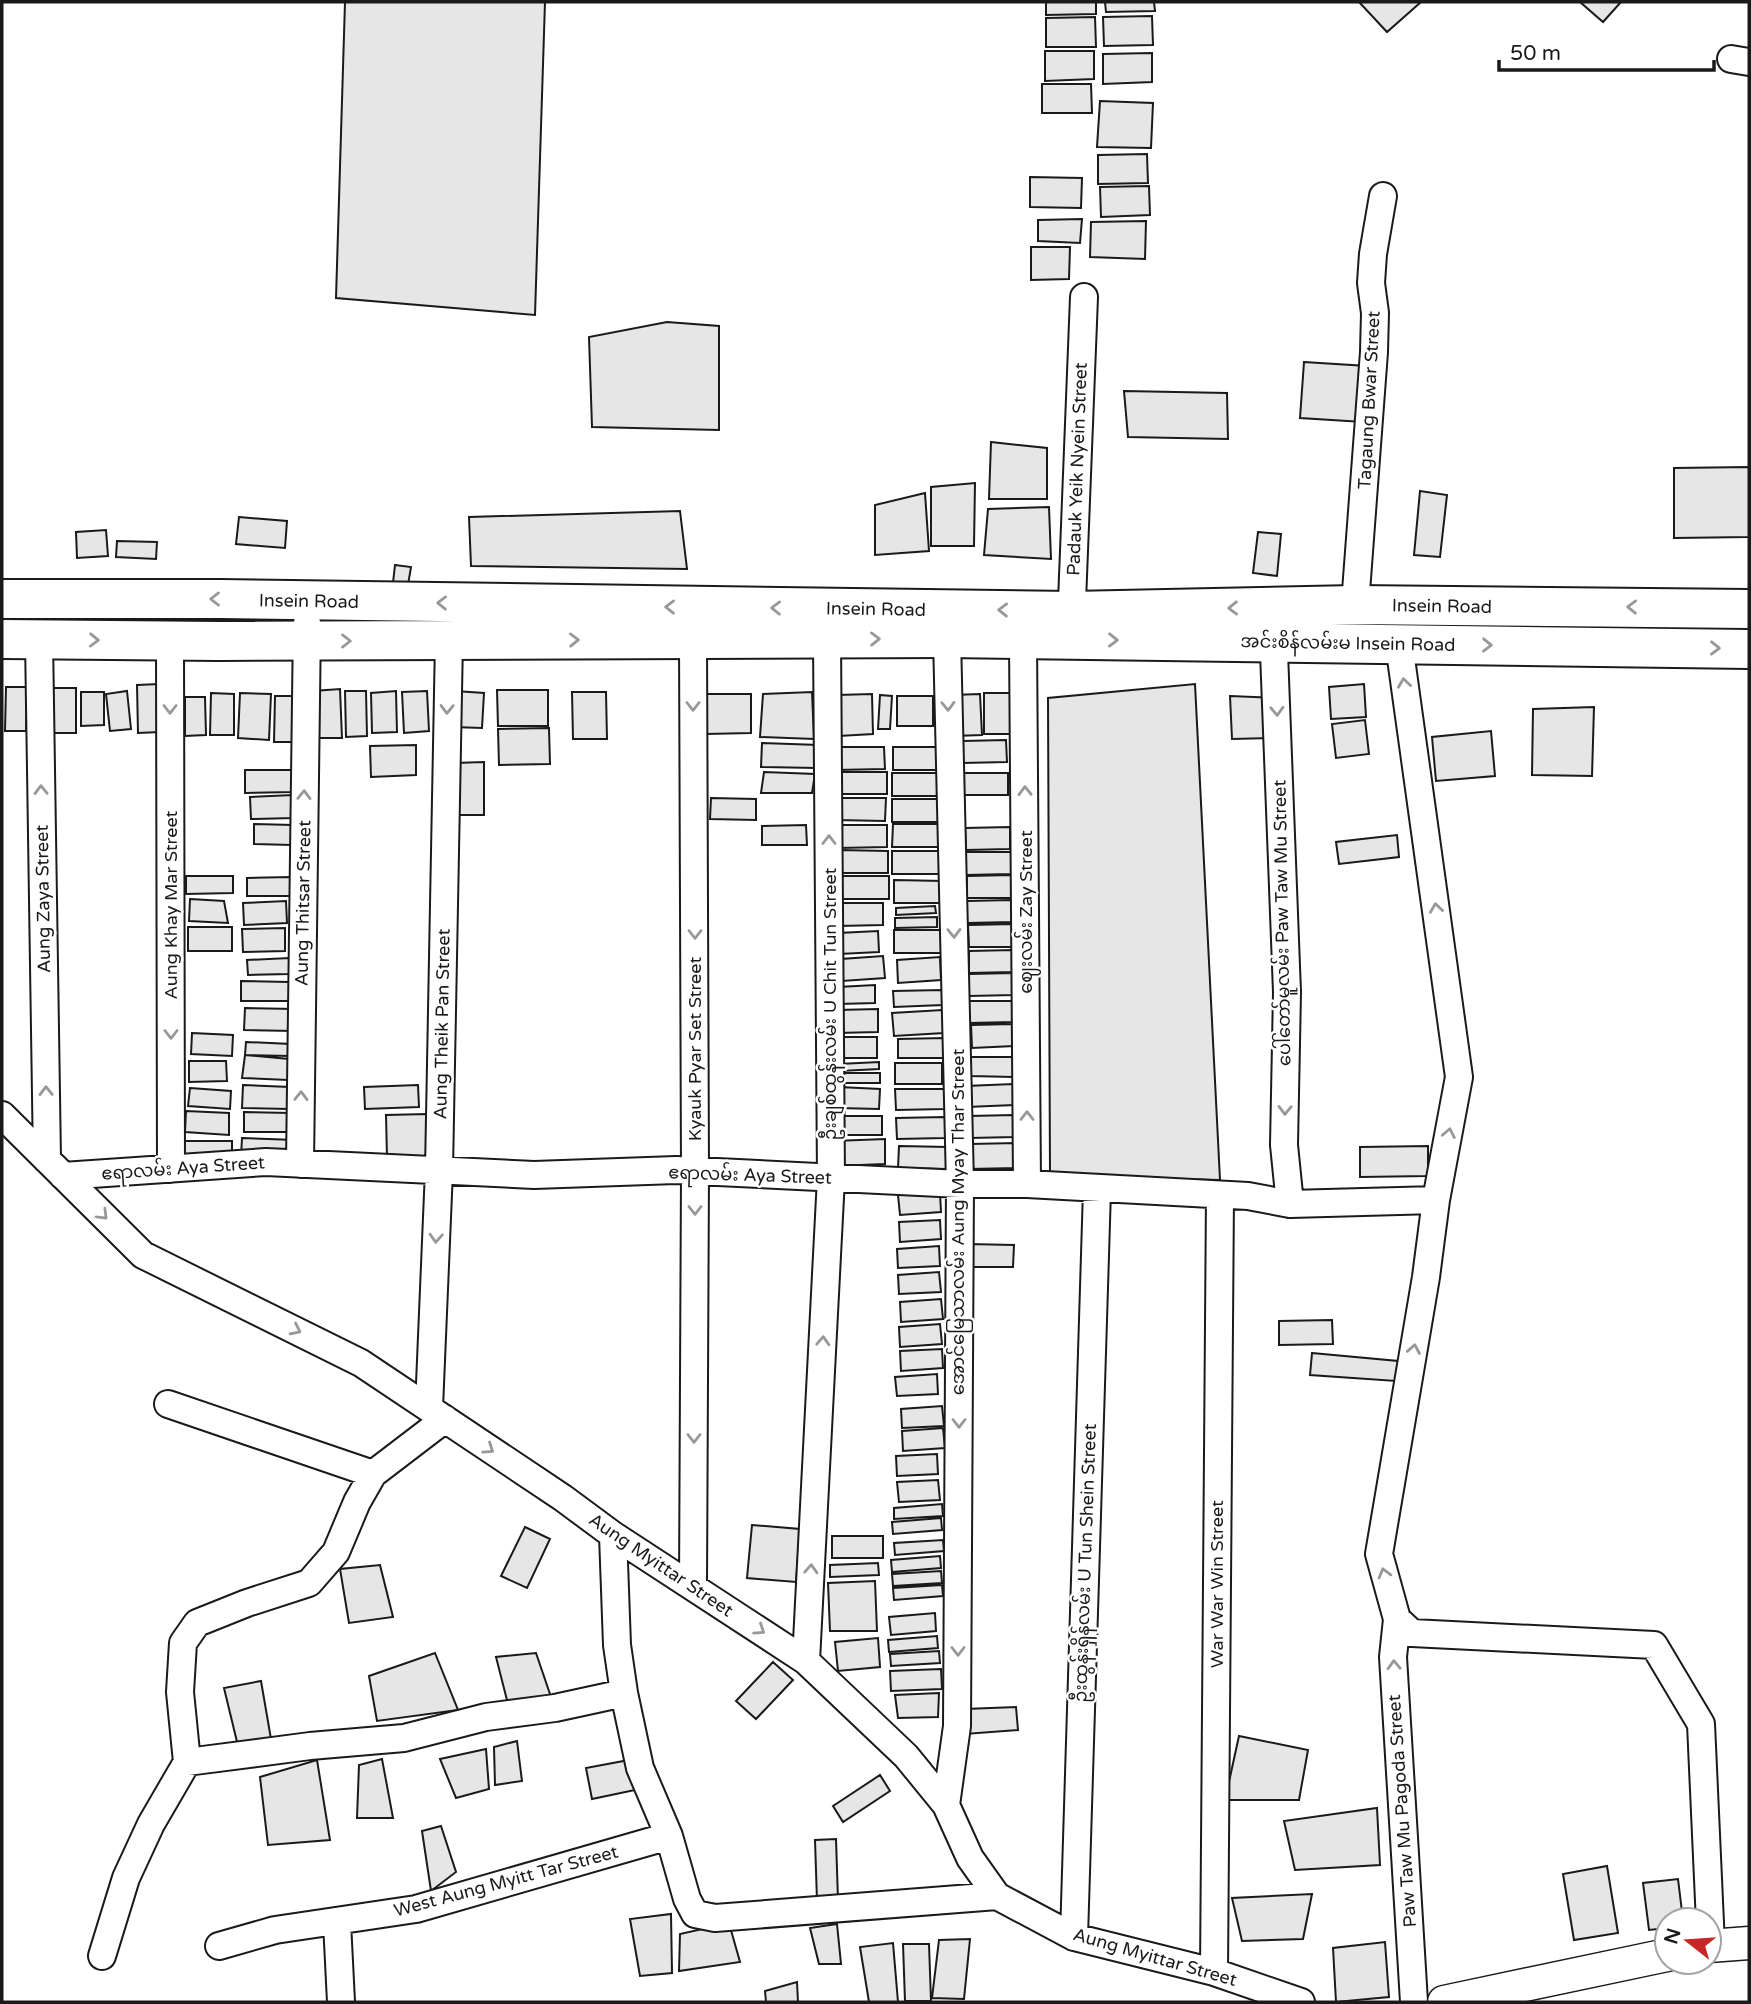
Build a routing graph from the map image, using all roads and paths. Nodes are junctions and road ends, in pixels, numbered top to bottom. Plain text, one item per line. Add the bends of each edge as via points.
1 (1383, 196) dead end
2 (1084, 298) dead end
3 (2, 599) edge
4 (308, 601) junction
5 (1355, 605) junction
6 (1749, 608) edge
7 (1071, 625) junction
8 (1273, 625) junction
9 (693, 638) junction
10 (947, 638) junction
11 (2, 639) edge
12 (39, 639) junction
13 (827, 639) junction
14 (1023, 639) junction
15 (170, 640) junction
16 (449, 640) junction
17 (306, 641) junction
18 (1399, 644) junction
19 (1749, 649) edge
20 (2, 1115) edge
21 (300, 1164) junction
22 (55, 1168) junction
23 (172, 1169) junction
24 (439, 1170) junction
25 (695, 1172) junction
26 (831, 1178) junction
27 (960, 1184) junction
28 (1027, 1184) junction
29 (1097, 1190) junction
30 (1220, 1195) junction
31 (1436, 1200) junction
32 (1290, 1204) junction
33 (168, 1404) dead end
34 (437, 1414) junction
35 (373, 1474) junction
36 (613, 1535) junction
37 (693, 1586) junction
38 (1404, 1626) junction
39 (806, 1661) junction
40 (624, 1693) junction
41 (187, 1762) junction
42 (946, 1805) junction
43 (669, 1836) junction
44 (997, 1896) junction
45 (1708, 1906) edge
46 (337, 1922) junction
47 (1074, 1937) junction
48 (1749, 1943) edge
49 (1723, 1944) edge
50 (219, 1946) dead end
51 (102, 1956) dead end
52 (1653, 1958) edge
53 (1214, 1972) junction
54 (341, 2002) edge
55 (1301, 2002) edge
56 (1414, 2002) edge
57 (1444, 2002) edge

1 - 5 street, Tagaung Bwar Street via 1371,283 1374,352
2 - 7 street, Padauk Yeik Nyein Street
4 -> 3 main road, Insein Road
7 -> 4 main road, Insein Road
4 - 17 street, Aung Thitsar Street
6 -> 5 main road, Insein Road
5 - 8 main road, Insein Road
7 - 8 main road, အင်းစိန်လမ်းမ Insein Road
7 - 14 main road, အင်းစိန်လမ်းမ Insein Road
8 - 18 main road, အင်းစိန်လမ်းမ Insein Road
8 -> 32 street, ပေါ်တော်မူလမ်း Paw Taw Mu Street via 1287,992 1284,1145
9 - 13 main road, Insein Road
16 -> 9 main road, Insein Road
9 -> 25 street, Kyauk Pyar Set Street
13 -> 10 main road, Insein Road
10 - 14 main road, အင်းစိန်လမ်းမ Insein Road
10 -> 27 street, အောင်မြေသာလမ်း Aung Myay Thar Street
11 - 12 main road, Insein Road
12 -> 15 main road, Insein Road
22 -> 12 street, Aung Zaya Street
26 -> 13 street, ဦးချစ်ထွန်းလမ်း U Chit Tun Street
28 -> 14 street, ဈေးလမ်း Zay Street
15 - 17 main road, Insein Road
15 -> 23 street, Aung Khay Mar Street
17 -> 16 main road, Insein Road
16 -> 24 street, Aung Theik Pan Street
21 -> 17 street, Aung Thitsar Street
18 -> 19 main road, အင်းစိန်လမ်းမ Insein Road
31 -> 18 street via 1459,1077
20 - 22 street, Aung Myittar Street
21 - 23 street, ဧရာလမ်း Aya Street
21 - 24 street, ဧရာလမ်း Aya Street
22 - 23 street, ဧရာလမ်း Aya Street
22 -> 34 street, Aung Myittar Street via 143,1255 361,1363
24 - 25 street, ဧရာလမ်း Aya Street via 534,1175
24 -> 34 street, Aung Theik Pan Street
25 - 26 street, ဧရာလမ်း Aya Street
25 -> 37 street, Kyauk Pyar Set Street
26 - 27 street, ဧရာလမ်း Aya Street
39 -> 26 street, ဦးချစ်ထွန်းလမ်း U Chit Tun Street
27 - 28 street, ဧရာလမ်း Aya Street
27 -> 42 street, အောင်မြေသာလမ်း Aung Myay Thar Street via 957,1726
28 - 29 street, ဧရာလမ်း Aya Street
29 - 30 street, ဧရာလမ်း Aya Street
29 - 47 street, ဦးထွန်းရှိန်လမ်း U Tun Shein Street
30 - 32 street, ဧရာလမ်း Aya Street
30 - 53 street, War War Win Street
31 - 32 street, ဧရာလမ်း Aya Street
38 -> 31 street via 1379,1555
33 - 35 street
34 - 35 street
34 -> 36 street, Aung Myittar Street
35 - 41 street via 336,1552 309,1583 197,1623 183,1643 180,1692
36 - 37 street, Aung Myittar Street
36 - 40 street via 617,1645
37 -> 39 street, Aung Myittar Street
38 - 45 street via 1654,1646 1701,1724
56 -> 38 street, Paw Taw Mu Pagoda Street via 1393,1657
39 - 42 street, Aung Myittar Street via 906,1756
40 - 41 street via 486,1717 404,1738
40 - 43 street via 640,1768
41 - 51 street via 126,1878
42 - 44 street, Aung Myittar Street via 970,1858
43 - 44 street via 695,1914 715,1918
43 - 46 street, West Aung Myitt Tar Street via 416,1909
44 - 47 street, Aung Myittar Street
46 - 50 street, West Aung Myitt Tar Street via 275,1930
46 - 54 street
47 - 53 street, Aung Myittar Street
48 - 49 street
52 - 57 street
53 - 55 street, Aung Myittar Street

